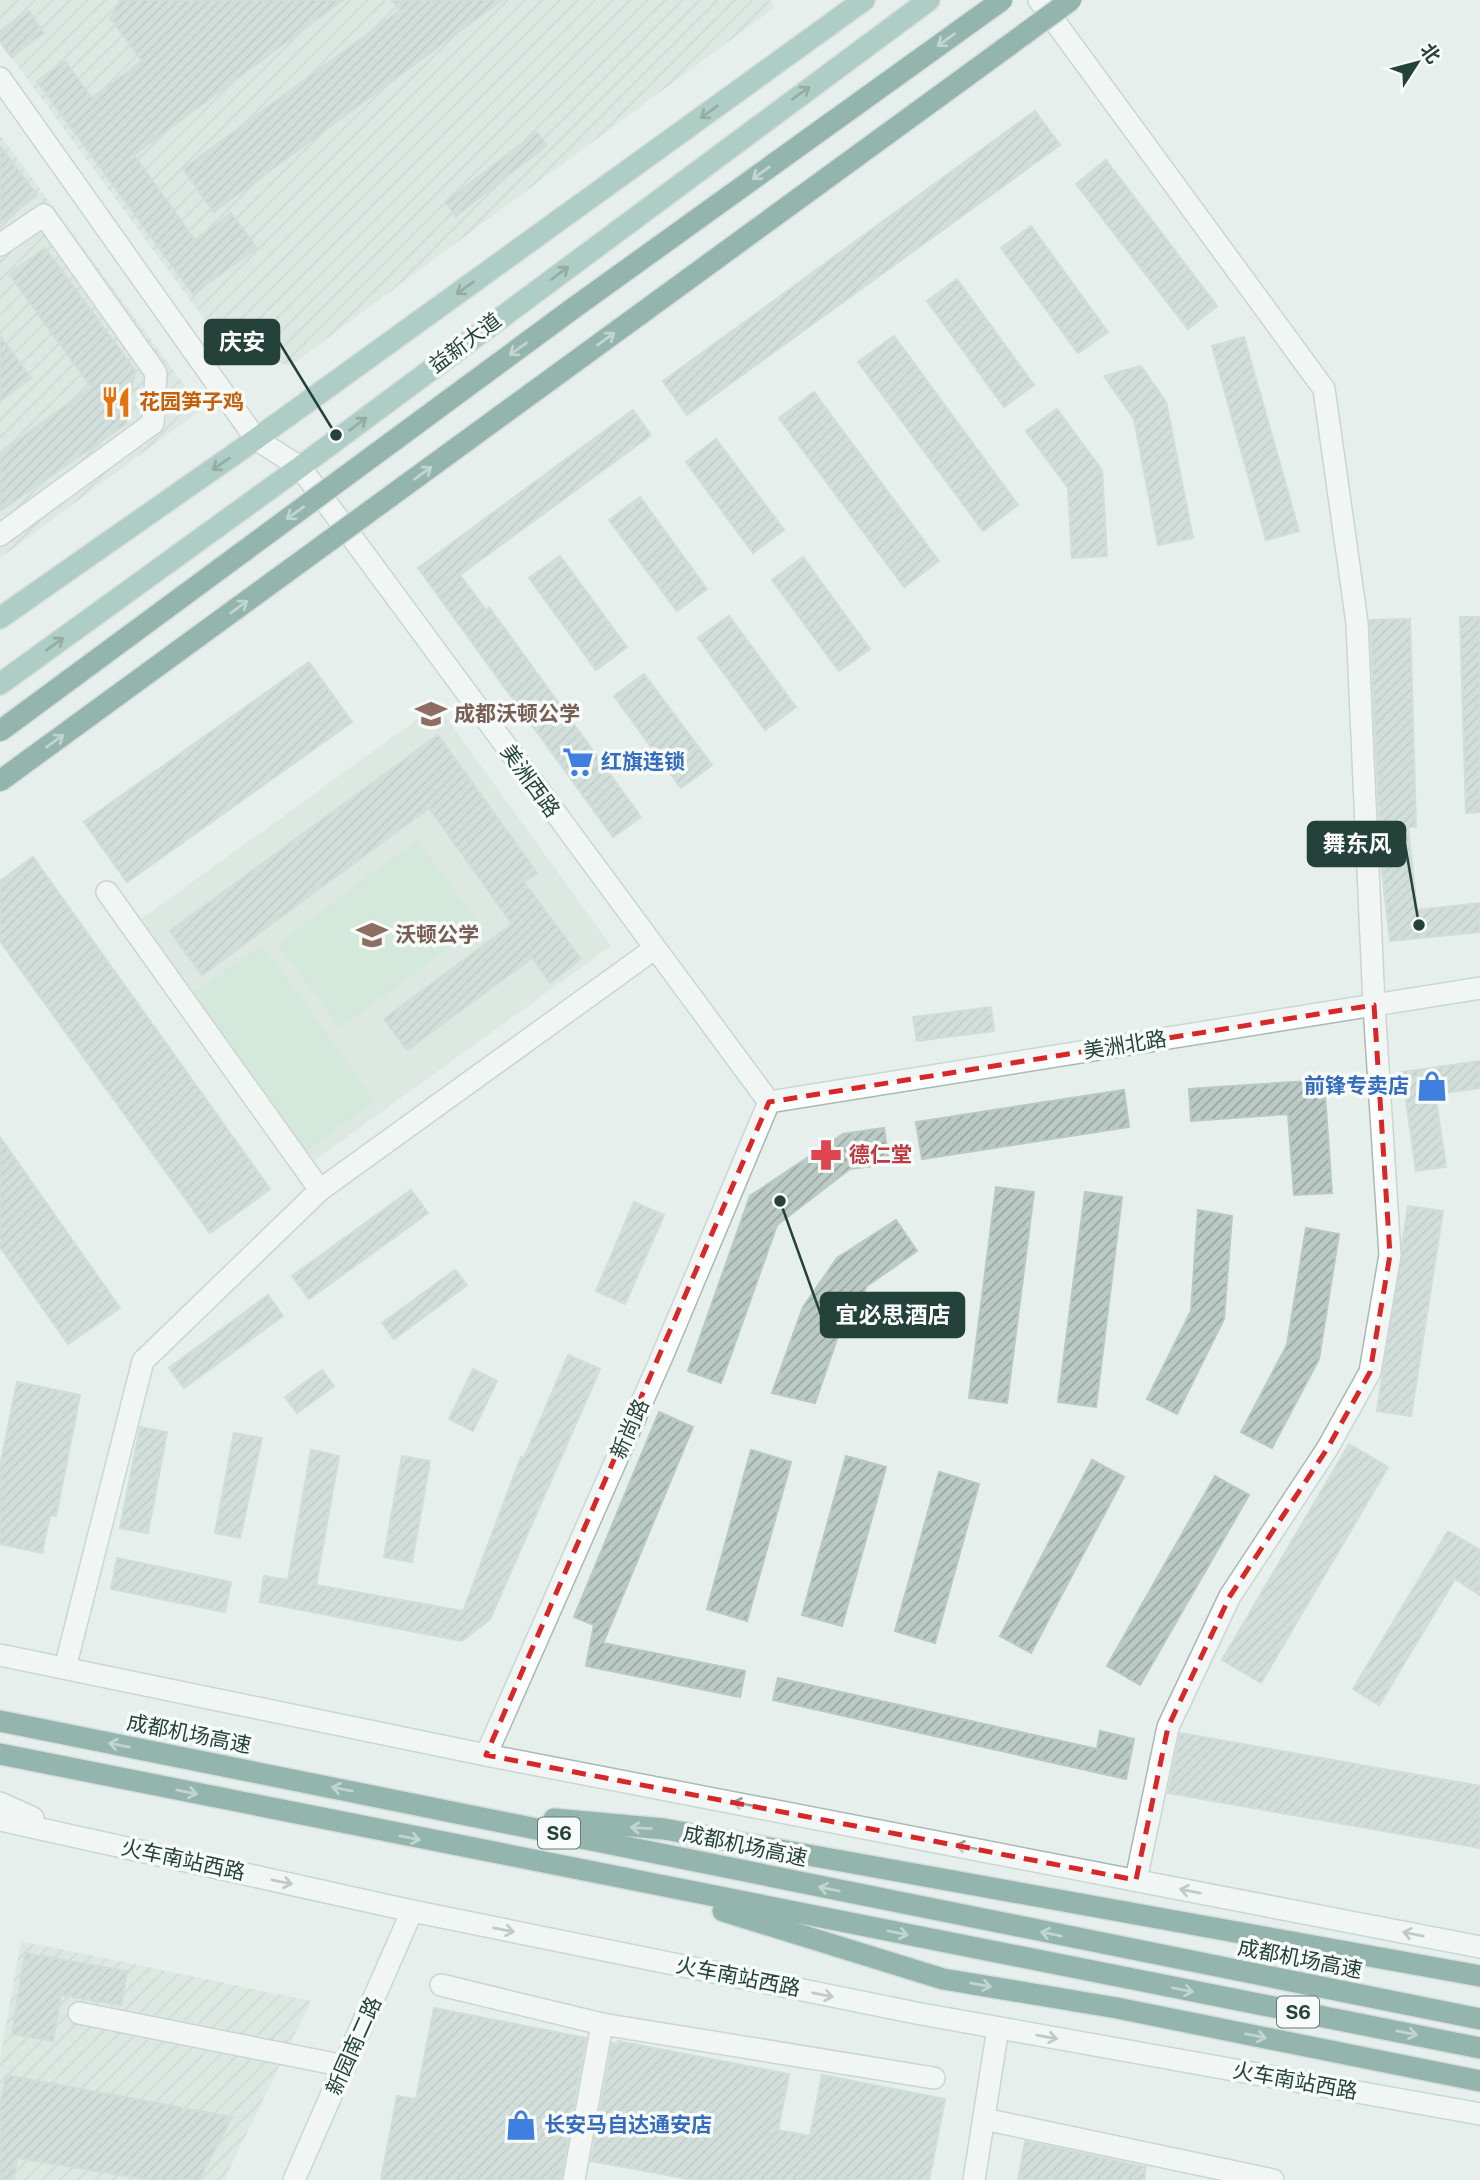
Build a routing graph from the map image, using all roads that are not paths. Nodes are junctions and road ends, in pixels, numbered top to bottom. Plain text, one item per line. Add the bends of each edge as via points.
1 (864, 0) edge
2 (929, 0) edge
3 (1002, 0) edge
4 (1039, 0) edge
5 (1070, 0) edge
6 (0, 78) edge
7 (0, 245) edge
8 (256, 439) junction
9 (300, 467) junction
10 (0, 535) edge
11 (0, 618) edge
12 (0, 684) edge
13 (0, 731) edge
14 (0, 781) edge
15 (107, 892) dead end
16 (654, 949) junction
17 (1480, 988) edge
18 (1374, 1005) junction
19 (769, 1102) junction
20 (320, 1190) junction
21 (0, 1643) edge
22 (0, 1655) edge
23 (65, 1668) junction
24 (0, 1721) edge
25 (0, 1754) edge
26 (486, 1755) junction
27 (383, 1797) junction
28 (0, 1803) edge
29 (0, 1820) edge
30 (71, 1836) junction
31 (611, 1876) junction
32 (1136, 1880) junction
33 (412, 1911) junction
34 (1480, 1947) edge
35 (1480, 1976) edge
36 (441, 1985) dead end
37 (79, 2013) dead end
38 (1480, 2018) edge
39 (602, 2024) junction
40 (998, 2028) junction
41 (1480, 2048) edge
42 (345, 2066) junction
43 (934, 2078) dead end
44 (1480, 2081) edge
45 (1480, 2114) edge
46 (984, 2119) junction
47 (294, 2180) edge
48 (575, 2180) edge
49 (974, 2180) edge
50 (1273, 2180) edge

1 -> 8 main road, 益新大道
9 -> 2 main road, 益新大道
3 -> 13 highway, bridge via 575,307
4 - 18 street via 1324,389 1357,623
14 -> 5 highway, bridge
6 - 8 street
7 - 10 street via 44,215 156,373 153,423
8 - 9 street, 美洲西路
8 -> 11 main road, 益新大道
12 -> 9 main road, 益新大道
9 - 16 street, 美洲西路
15 - 20 street
16 - 19 street, 美洲西路
16 - 20 street
17 - 18 street, 美洲北路
18 - 19 street, 美洲北路
18 - 32 street via 1390,1255 1370,1372 1327,1449 1230,1596 1168,1727
19 - 26 street, 新尚路
20 - 23 street via 143,1361
21 - 23 street
22 - 23 street
23 - 26 street
27 -> 24 highway, 成都机场高速 / S6
25 -> 31 highway, S6
32 -> 26 street
35 -> 27 highway via 664,1829
38 -> 27 highway, 成都机场高速 / S6
28 - 30 street
29 - 30 street, 火车南站西路
30 -> 33 street, 火车南站西路
31 -> 41 highway, S6
31 -> 44 highway via 943,1979 1117,2008
34 -> 32 street
33 -> 40 street, 火车南站西路
33 - 42 street, 新园南二路
36 - 39 street
37 - 42 street
39 - 43 street
39 - 48 street
40 -> 45 street, 火车南站西路
40 - 46 street
42 - 47 street, 新园南二路
46 - 49 street
46 - 50 street

